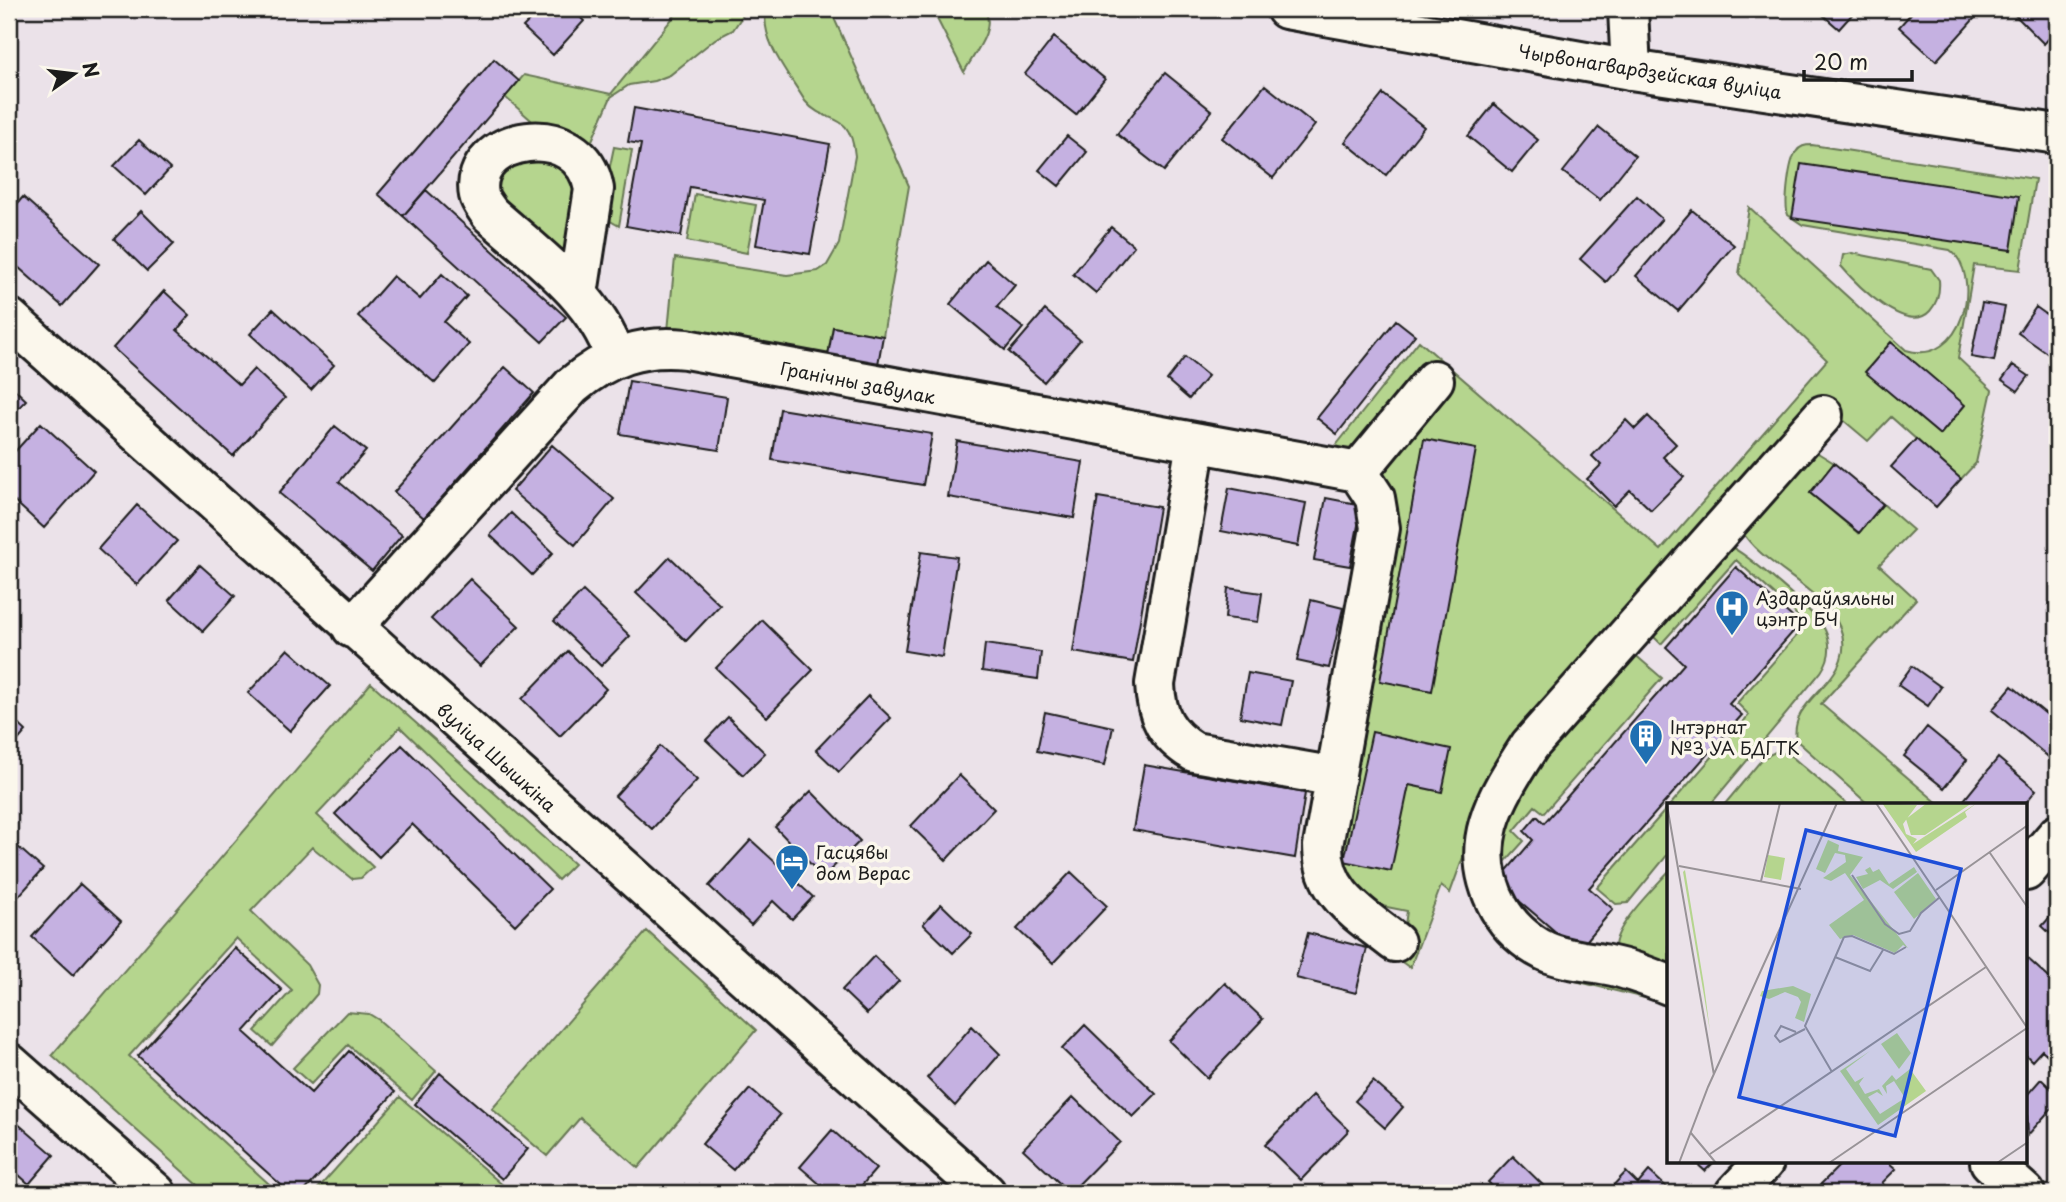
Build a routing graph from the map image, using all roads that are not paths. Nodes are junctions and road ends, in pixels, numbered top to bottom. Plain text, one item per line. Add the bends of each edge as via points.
1 (1286, 9) edge
2 (1628, 9) edge
3 (1631, 70) junction
4 (2057, 134) edge
5 (578, 294) dead end
6 (9, 318) edge
7 (615, 356) junction
8 (1434, 380) dead end
9 (1823, 415) dead end
10 (1196, 443) junction
11 (1358, 472) junction
12 (352, 628) junction
13 (1336, 777) junction
14 (2057, 835) edge
15 (2028, 869) edge
16 (1395, 942) dead end
17 (1667, 984) edge
18 (9, 1063) edge
19 (1762, 1164) edge
20 (1992, 1164) edge
21 (156, 1193) edge
22 (986, 1193) edge
23 (1735, 1193) edge
24 (2025, 1193) edge

1 - 3 street, Чырвонагвардзейская вуліца
2 - 3 street
3 - 4 street, Чырвонагвардзейская вуліца
5 - 7 street via 602,324
6 - 12 street, вуліца Шышкіна
7 - 10 street, Гранічны завулак via 640,349 685,349
7 - 12 street, Гранічны завулак via 572,386
8 - 11 street
9 - 17 street via 1530,745 1495,805 1484,835 1482,864 1488,889 1521,936 1545,951
10 - 11 street, Гранічны завулак
10 - 13 street via 1156,684 1160,719 1179,743 1194,752
11 - 13 street via 1375,498 1380,528
12 - 22 street, вуліца Шышкіна
13 - 16 street via 1323,866 1342,899
14 - 15 street
18 - 21 street
19 - 23 street
20 - 24 street

